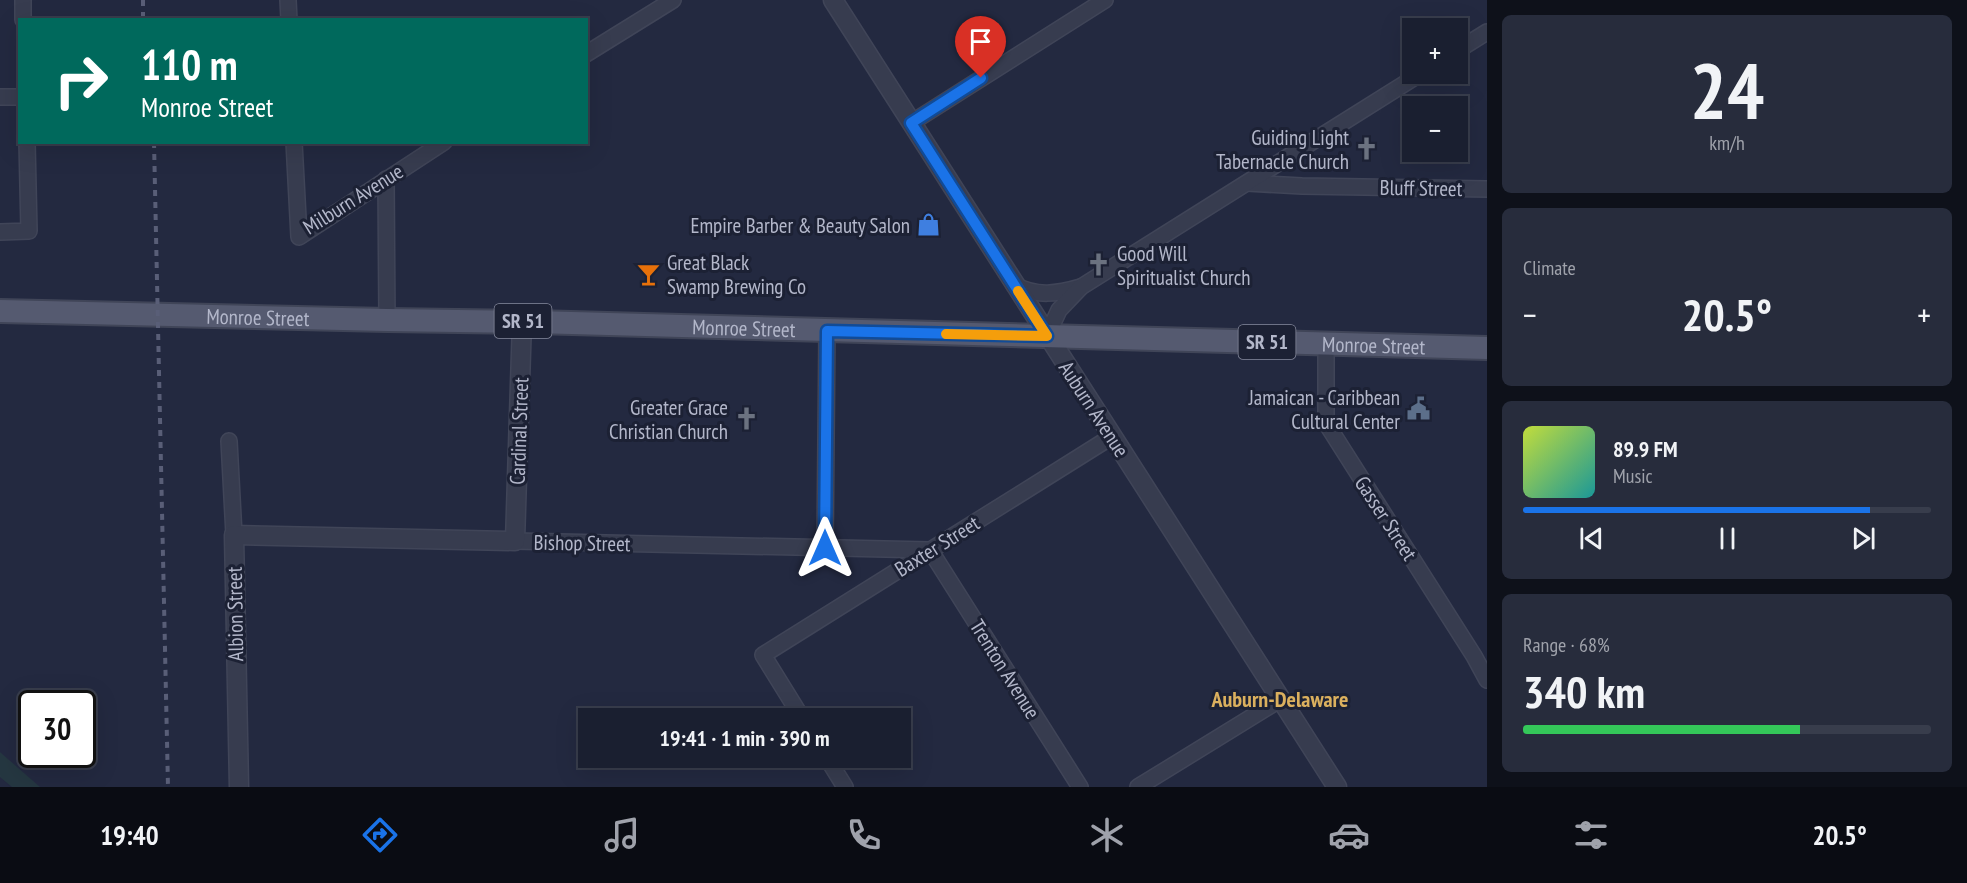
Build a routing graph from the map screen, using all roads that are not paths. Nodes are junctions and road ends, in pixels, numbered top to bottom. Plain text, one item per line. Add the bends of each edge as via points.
1 (23, 0) edge
2 (288, 0) edge
3 (673, 0) edge
4 (833, 0) edge
5 (1105, 0) edge
6 (23, 18) edge
7 (289, 18) edge
8 (1487, 32) edge
9 (1468, 44) edge
10 (588, 53) edge
11 (1404, 84) edge
12 (0, 97) edge
13 (18, 97) edge
14 (911, 123) junction
15 (27, 144) edge
16 (294, 144) edge
17 (441, 144) edge
18 (386, 179) junction
19 (1247, 183) junction
20 (1487, 189) edge
21 (0, 232) edge
22 (1014, 285) junction
23 (1080, 287) junction
24 (0, 311) edge
25 (387, 320) junction
26 (522, 321) junction
27 (827, 331) junction
28 (1047, 336) junction
29 (1326, 344) junction
30 (1487, 348) edge
31 (1112, 437) junction
32 (230, 441) dead end
33 (234, 535) junction
34 (515, 541) junction
35 (825, 548) junction
36 (930, 550) junction
37 (1487, 680) edge
38 (1281, 699) junction
39 (796, 708) edge
40 (833, 768) edge
41 (239, 787) edge
42 (845, 787) edge
43 (1080, 787) edge
44 (1138, 787) edge
45 (1337, 787) edge

1 - 6 street
2 - 7 street
3 - 10 street
4 - 14 street, Auburn Avenue
5 - 14 street
8 - 9 street
11 - 19 street
12 - 13 street
14 - 22 street, Auburn Avenue
15 - 21 street via 29,231
16 - 18 street, Milburn Avenue via 298,237
17 - 18 street, Milburn Avenue
18 - 25 street
19 - 20 street, Bluff Street
19 - 23 street
22 - 23 street via 1039,294
22 - 28 street, Auburn Avenue
23 - 28 street via 1059,310
24 - 25 main road, Monroe Street / SR 51
25 - 26 main road, Monroe Street / SR 51
26 - 27 main road, Monroe Street / SR 51
26 - 34 street, Cardinal Street
27 - 28 main road, Monroe Street / SR 51
27 - 35 street
28 - 29 main road, Monroe Street / SR 51
28 - 31 street, Auburn Avenue
29 - 30 main road, Monroe Street / SR 51
29 - 37 street, Gasser Street via 1326,423
31 - 36 street, Baxter Street
31 - 38 street, Auburn Avenue
32 - 33 street, Albion Street
33 - 34 street, Bishop Street
33 - 41 street, Albion Street
34 - 35 street, Bishop Street
35 - 36 street, Bishop Street
36 - 39 street, Baxter Street via 763,656
36 - 43 street, Trenton Avenue
38 - 44 street
38 - 45 street, Auburn Avenue
40 - 42 street

